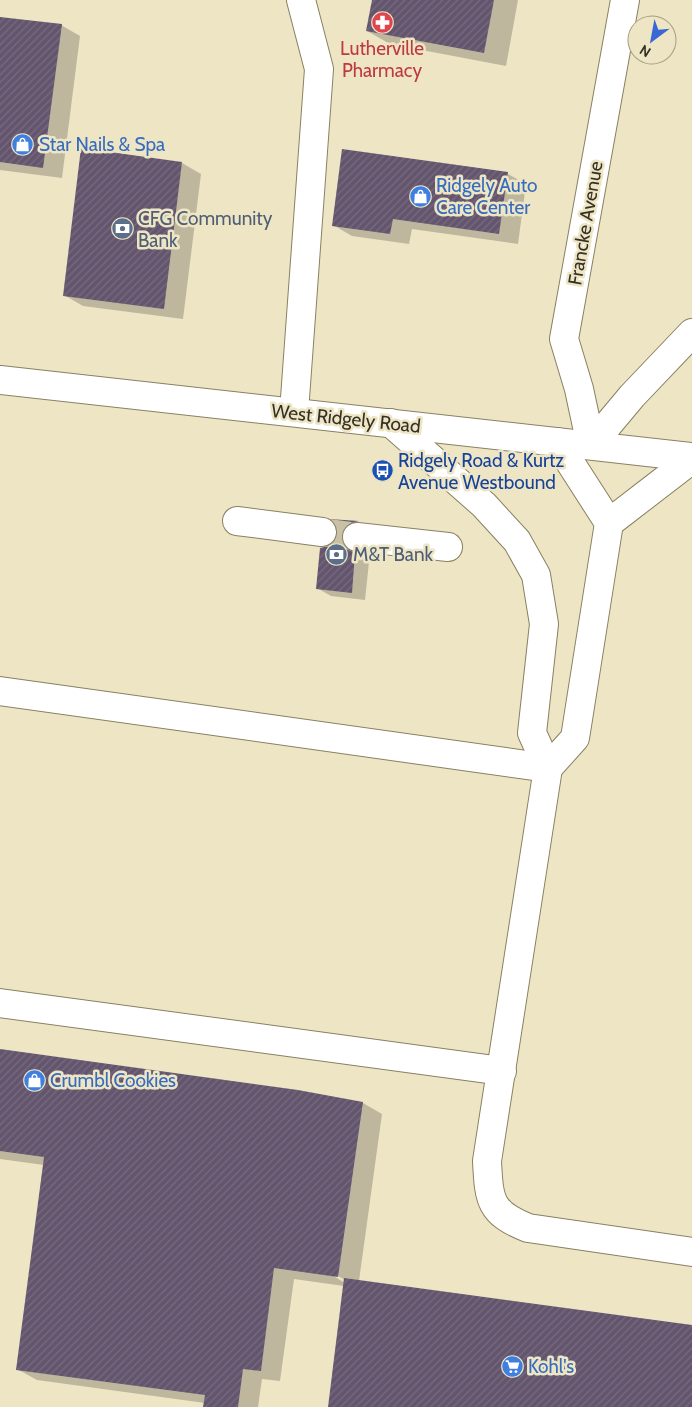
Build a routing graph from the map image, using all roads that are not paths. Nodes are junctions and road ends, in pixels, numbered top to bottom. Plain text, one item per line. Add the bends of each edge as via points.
1 (301, 0) edge
2 (625, 0) edge
3 (692, 333) edge
4 (0, 380) edge
5 (294, 412) junction
6 (391, 423) junction
7 (558, 442) junction
8 (591, 445) junction
9 (692, 458) edge
10 (237, 521) dead end
11 (609, 523) junction
12 (322, 532) tunnel mouth
13 (357, 538) tunnel mouth
14 (448, 547) dead end
15 (0, 691) edge
16 (548, 768) junction
17 (0, 1003) edge
18 (502, 1071) junction
19 (692, 1252) edge

1 - 5 street via 319,68
2 - 8 street, Francke Avenue via 564,339
3 - 8 street
4 - 5 street, West Ridgely Road
5 - 6 street, West Ridgely Road
6 - 7 street, West Ridgely Road
6 - 16 street via 484,505 517,541 536,575 544,624 532,733
7 - 8 street, West Ridgely Road
7 - 11 street
8 - 9 street, West Ridgely Road
9 - 11 street
10 - 12 street
11 - 16 street via 575,738
13 - 14 street
15 - 16 street
16 - 18 street
17 - 18 street
18 - 19 street via 487,1161 488,1186 494,1208 508,1220 528,1228

